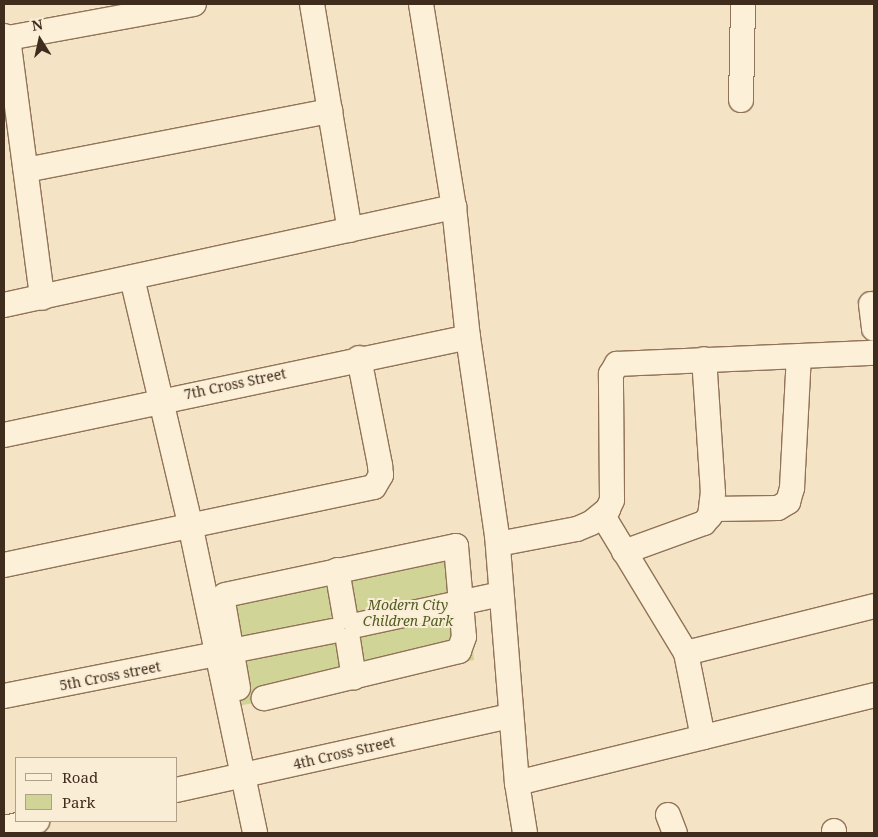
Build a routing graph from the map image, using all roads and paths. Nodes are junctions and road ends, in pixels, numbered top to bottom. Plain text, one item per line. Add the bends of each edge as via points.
1 (194, 4) edge
2 (312, 4) edge
3 (421, 4) edge
4 (743, 4) edge
5 (6, 37) edge
6 (741, 100) dead end
7 (330, 111) junction
8 (26, 170) junction
9 (454, 207) junction
10 (350, 230) junction
11 (132, 278) junction
12 (42, 298) junction
13 (871, 304) dead end
14 (4, 305) edge
15 (874, 329) edge
16 (468, 337) junction
17 (874, 353) edge
18 (799, 356) junction
19 (359, 358) junction
20 (704, 359) junction
21 (159, 400) junction
22 (4, 435) edge
23 (713, 509) junction
24 (603, 516) junction
25 (190, 524) junction
26 (498, 544) junction
27 (624, 552) junction
28 (4, 566) edge
29 (336, 570) junction
30 (500, 594) junction
31 (459, 602) junction
32 (874, 606) edge
33 (346, 628) junction
34 (686, 653) junction
35 (223, 654) junction
36 (354, 678) junction
37 (238, 688) dead end
38 (874, 695) edge
39 (4, 696) edge
40 (264, 698) dead end
41 (511, 716) junction
42 (703, 737) junction
43 (242, 776) junction
44 (517, 783) junction
45 (178, 790) edge
46 (32, 822) edge
47 (4, 828) edge
48 (255, 833) edge
49 (525, 833) edge

1 - 5 street
2 - 7 street
3 - 9 street
4 - 6 street
5 - 8 street
7 - 8 street
7 - 10 street
8 - 12 street
9 - 10 street
9 - 16 street
10 - 11 street
11 - 12 street
11 - 21 street
12 - 14 street
13 - 15 street
16 - 19 street, 7th Cross Street
16 - 26 street
17 - 18 street
18 - 20 street
18 - 23 street via 788,502 778,508
19 - 21 street, 7th Cross Street
19 - 25 street via 380,465 381,475 374,487
20 - 23 street
20 - 24 street via 622,362 613,367 612,500
21 - 22 street, 7th Cross Street
21 - 25 street
23 - 27 street via 704,523
24 - 26 street via 576,529
24 - 27 street
25 - 28 street
25 - 35 street
26 - 30 street
27 - 34 street
29 - 31 street via 453,545 457,548
29 - 33 street
29 - 35 street via 225,595
30 - 31 street, 5th Cross street
30 - 41 street
31 - 33 street, 5th Cross street
31 - 36 street via 464,637 459,651
32 - 34 street
33 - 35 street, 5th Cross street
33 - 36 street
34 - 42 street
35 - 37 street
35 - 39 street, 5th Cross street
35 - 43 street
36 - 40 street
38 - 42 street
41 - 43 street, 4th Cross Street
41 - 44 street
42 - 44 street
43 - 45 street, 4th Cross Street
43 - 48 street
44 - 49 street
46 - 47 street

